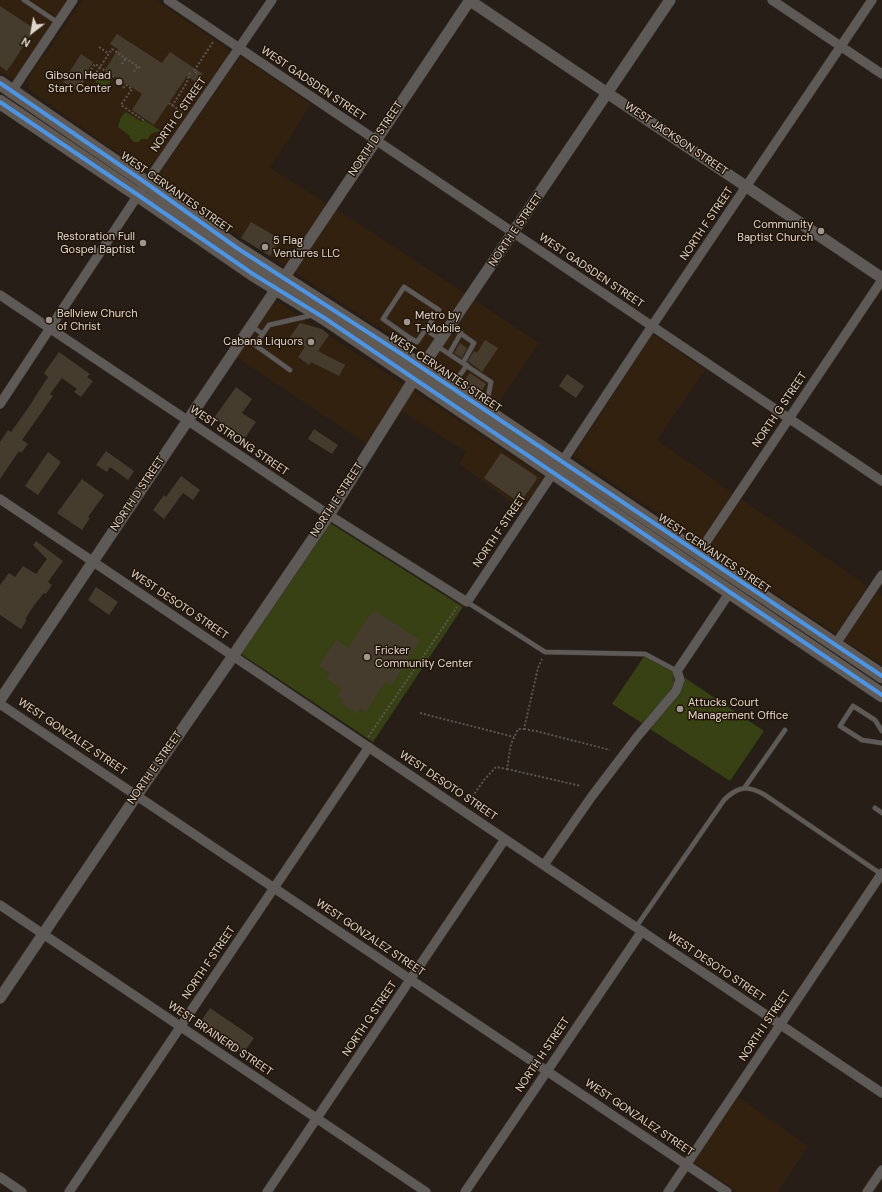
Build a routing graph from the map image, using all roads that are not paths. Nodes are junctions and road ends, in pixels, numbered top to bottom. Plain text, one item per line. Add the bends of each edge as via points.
1 (24, 0) edge
2 (73, 0) edge
3 (168, 0) edge
4 (272, 0) edge
5 (469, 0) edge
6 (670, 0) edge
7 (772, 0) edge
8 (872, 0) edge
9 (57, 22) junction
10 (841, 46) junction
11 (239, 48) junction
12 (882, 74) edge
13 (0, 83) edge
14 (12, 91) junction
15 (608, 93) junction
16 (1, 105) edge
17 (375, 140) junction
18 (146, 183) junction
19 (746, 186) junction
20 (138, 195) junction
21 (514, 233) junction
22 (882, 279) edge
23 (280, 284) junction
24 (0, 295) edge
25 (318, 314) junction
26 (251, 326) junction
27 (450, 326) junction
28 (652, 326) junction
29 (51, 329) junction
30 (426, 330) junction
31 (461, 333) junction
32 (263, 334) junction
33 (410, 338) junction
34 (439, 343) junction
35 (400, 353) junction
36 (449, 354) junction
37 (465, 364) junction
38 (290, 370) dead end
39 (418, 373) junction
40 (453, 384) junction
41 (0, 404) edge
42 (486, 407) junction
43 (789, 419) junction
44 (187, 421) junction
45 (558, 468) junction
46 (882, 481) edge
47 (0, 499) edge
48 (329, 515) junction
49 (621, 519) junction
50 (698, 554) junction
51 (93, 561) junction
52 (882, 574) edge
53 (730, 592) junction
54 (465, 601) junction
55 (807, 627) junction
56 (835, 645) junction
57 (233, 656) junction
58 (677, 671) junction
59 (882, 676) edge
60 (882, 696) edge
61 (0, 700) edge
62 (0, 704) edge
63 (785, 730) dead end
64 (882, 731) edge
65 (882, 743) edge
66 (367, 745) junction
67 (744, 788) junction
68 (137, 795) junction
69 (875, 808) dead end
70 (882, 813) edge
71 (505, 839) junction
72 (544, 865) junction
73 (880, 878) edge
74 (274, 888) junction
75 (0, 905) edge
76 (639, 929) junction
77 (43, 934) junction
78 (411, 980) junction
79 (0, 998) edge
80 (780, 1025) junction
81 (181, 1027) junction
82 (547, 1071) junction
83 (882, 1093) edge
84 (317, 1119) junction
85 (686, 1164) junction
86 (882, 1170) edge
87 (0, 1177) edge
88 (22, 1192) edge
89 (69, 1192) edge
90 (267, 1192) edge
91 (426, 1192) edge
92 (465, 1192) edge
93 (668, 1192) edge
94 (727, 1192) edge
95 (867, 1192) edge

1 - 9 lane
2 - 9 street
3 - 11 street, WEST GADSDEN STREET
4 - 11 street, NORTH C STREET
5 - 15 street, WEST JACKSON STREET
5 - 17 street, NORTH D STREET
6 - 15 street, NORTH E STREET
7 - 10 street
8 - 10 street, NORTH F STREET
9 - 14 street
10 - 12 street
10 - 19 street, NORTH F STREET
11 - 17 street, WEST GADSDEN STREET
11 - 18 street, NORTH C STREET
13 - 14 main road, WEST CERVANTES STREET
14 - 18 main road, WEST CERVANTES STREET
15 - 19 street, WEST JACKSON STREET
15 - 21 street, NORTH E STREET
16 - 20 main road, WEST CERVANTES STREET
17 - 21 street, WEST GADSDEN STREET
17 - 23 street, NORTH D STREET
18 - 20 street, NORTH C STREET
18 - 23 main road, WEST CERVANTES STREET via 237,248
19 - 22 street, WEST JACKSON STREET
19 - 28 street, NORTH F STREET
20 - 23 main road, WEST CERVANTES STREET
20 - 29 street, NORTH C STREET
21 - 27 street, NORTH E STREET
21 - 28 street, WEST GADSDEN STREET
22 - 43 street, NORTH G STREET
23 - 25 main road, WEST CERVANTES STREET
23 - 26 street, NORTH D STREET
23 - 35 main road, WEST CERVANTES STREET via 318,299
24 - 29 street, WEST STRONG STREET
25 - 32 lane via 269,325
25 - 39 main road, WEST CERVANTES STREET
26 - 32 lane
26 - 44 street, NORTH D STREET
27 - 31 lane
27 - 34 street, NORTH E STREET
28 - 43 street, WEST GADSDEN STREET
28 - 45 street, NORTH F STREET
29 - 41 street, NORTH C STREET
29 - 44 street, WEST STRONG STREET
30 - 33 lane via 417,342
30 - 33 lane via 439,310 404,287 383,319
30 - 34 lane
31 - 36 lane
31 - 37 lane via 474,343
32 - 38 lane via 255,345
33 - 35 lane
34 - 36 lane
34 - 39 street, NORTH E STREET
35 - 39 main road, WEST CERVANTES STREET
36 - 37 lane
37 - 40 lane
37 - 42 lane via 491,382
39 - 40 main road, WEST CERVANTES STREET
39 - 45 main road, WEST CERVANTES STREET
39 - 48 street, NORTH E STREET
40 - 42 main road, WEST CERVANTES STREET
42 - 45 main road, WEST CERVANTES STREET
43 - 46 street, WEST GADSDEN STREET
43 - 50 street, NORTH G STREET
44 - 48 street, WEST STRONG STREET
44 - 51 street, NORTH D STREET
45 - 49 main road, WEST CERVANTES STREET
45 - 50 main road, WEST CERVANTES STREET
45 - 54 street, NORTH F STREET
47 - 51 street, WEST DESOTO STREET
48 - 54 street, WEST STRONG STREET
48 - 57 street, NORTH E STREET
49 - 50 main road via 641,526 687,556 693,557
49 - 53 main road, WEST CERVANTES STREET
50 - 55 main road, WEST CERVANTES STREET
51 - 57 street, WEST DESOTO STREET
51 - 61 street, NORTH D STREET
52 - 56 street
53 - 55 main road via 742,592 783,620
53 - 58 street
53 - 60 main road, WEST CERVANTES STREET
54 - 58 lane via 545,652 645,654
55 - 56 main road, WEST CERVANTES STREET
56 - 59 main road, WEST CERVANTES STREET
57 - 66 street, WEST DESOTO STREET
57 - 68 street, NORTH E STREET
58 - 72 street via 680,680 676,691 637,736
62 - 68 street, WEST GONZALEZ STREET
63 - 67 lane
64 - 65 lane via 875,720 853,706 840,726 862,740
66 - 71 street, WEST DESOTO STREET
66 - 74 street, NORTH F STREET
67 - 73 lane via 765,795
67 - 76 lane via 730,794 724,800
68 - 74 street, WEST GONZALEZ STREET
68 - 77 street, NORTH E STREET
69 - 70 lane
71 - 72 street, WEST DESOTO STREET
71 - 78 street, NORTH G STREET
72 - 76 street, WEST DESOTO STREET
73 - 80 street, NORTH I STREET
74 - 78 street, WEST GONZALEZ STREET
74 - 81 street, NORTH F STREET
75 - 77 street, WEST BRAINERD STREET
76 - 80 street, WEST DESOTO STREET
76 - 82 street, NORTH H STREET
77 - 79 street, NORTH E STREET
77 - 81 street, WEST BRAINERD STREET
78 - 82 street, WEST GONZALEZ STREET
78 - 84 street, NORTH G STREET
80 - 83 street, WEST DESOTO STREET
80 - 85 street, NORTH I STREET
81 - 84 street, WEST BRAINERD STREET
81 - 89 street, NORTH F STREET
82 - 85 street, WEST GONZALEZ STREET
82 - 92 street, NORTH H STREET
84 - 90 street, NORTH G STREET
84 - 91 street, WEST BRAINERD STREET
85 - 93 street, NORTH I STREET
85 - 94 street, WEST GONZALEZ STREET
86 - 95 street
87 - 88 street

